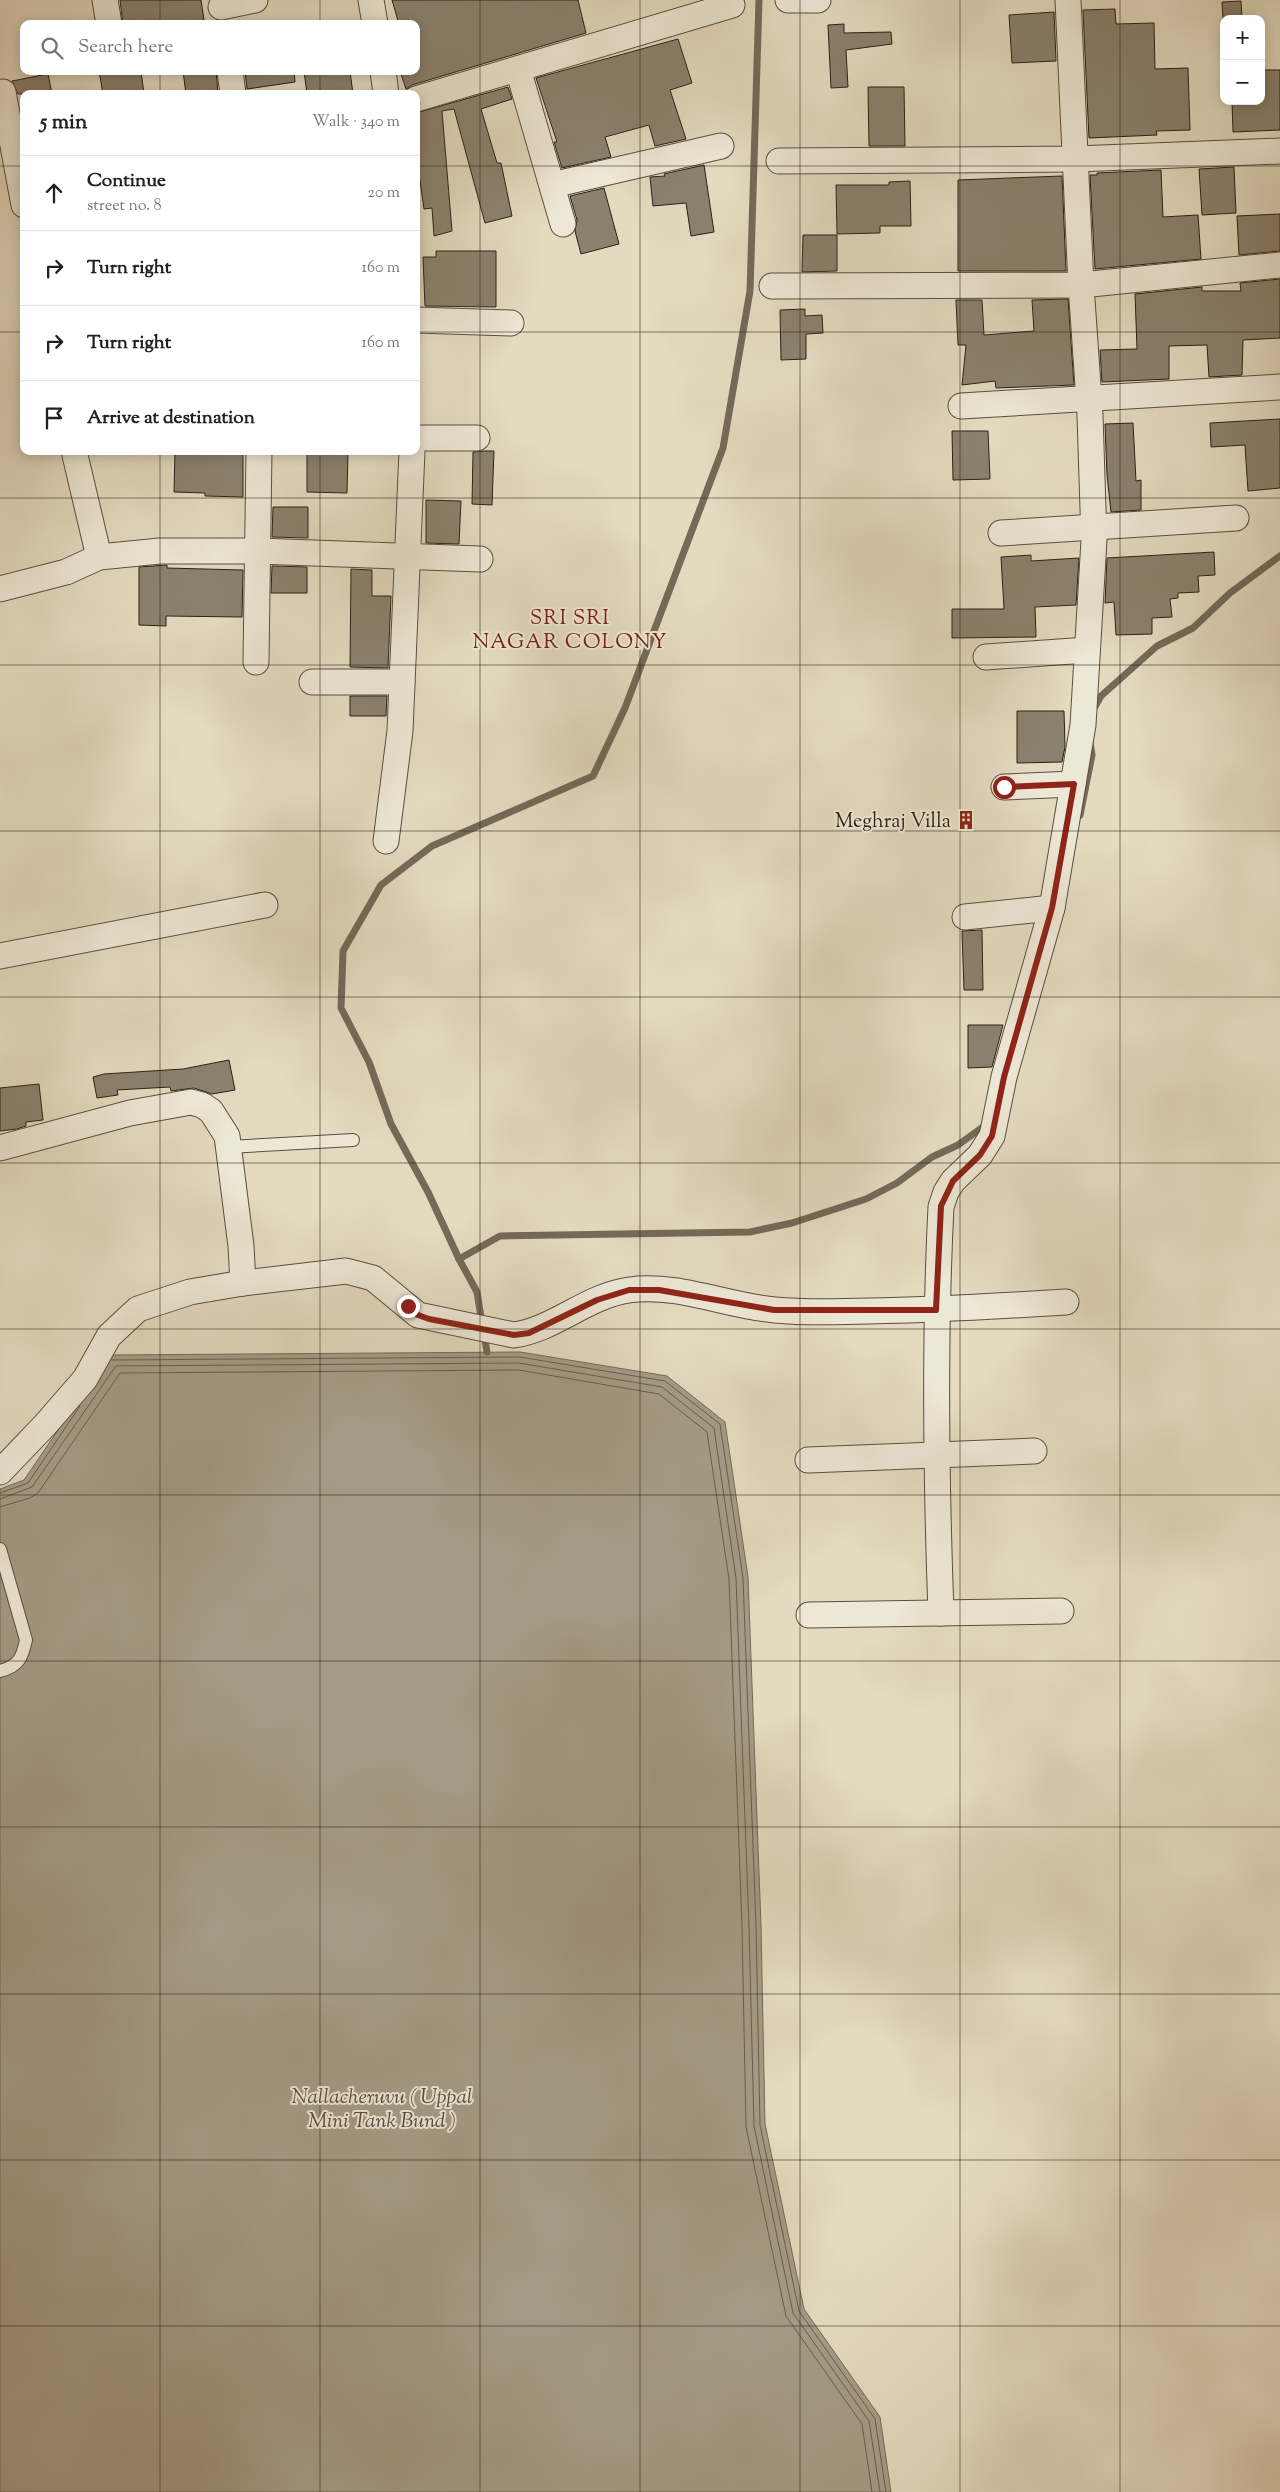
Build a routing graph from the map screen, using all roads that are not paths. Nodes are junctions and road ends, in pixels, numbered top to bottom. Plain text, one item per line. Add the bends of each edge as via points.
1 (105, 0) edge
2 (255, 0) edge
3 (371, 0) edge
4 (788, 0) edge
5 (818, 0) edge
6 (1068, 0) edge
7 (732, 5) dead end
8 (221, 10) edge
9 (108, 20) edge
10 (374, 20) edge
11 (518, 69) junction
12 (231, 75) edge
13 (384, 75) edge
14 (232, 90) edge
15 (385, 90) edge
16 (3, 92) dead end
17 (420, 98) edge
18 (721, 146) dead end
19 (1280, 151) edge
20 (1076, 159) junction
21 (779, 161) dead end
22 (20, 183) edge
23 (552, 185) junction
24 (563, 224) dead end
25 (1280, 265) edge
26 (1081, 285) junction
27 (772, 286) dead end
28 (420, 320) edge
29 (511, 323) dead end
30 (1280, 388) edge
31 (1089, 399) junction
32 (961, 406) dead end
33 (420, 438) edge
34 (478, 438) dead end
35 (75, 455) edge
36 (259, 455) edge
37 (412, 455) edge
38 (1236, 518) dead end
39 (1094, 526) junction
40 (1001, 533) dead end
41 (258, 551) junction
42 (407, 556) junction
43 (99, 557) junction
44 (480, 559) dead end
45 (0, 590) edge
46 (1087, 650) junction
47 (986, 657) dead end
48 (256, 662) dead end
49 (312, 682) dead end
50 (402, 682) junction
51 (1074, 784) junction
52 (1004, 787) dead end
53 (386, 841) dead end
54 (265, 905) dead end
55 (1052, 908) junction
56 (965, 917) dead end
57 (0, 956) edge
58 (352, 1140) dead end
59 (228, 1147) junction
60 (0, 1148) edge
61 (243, 1283) junction
62 (1066, 1302) dead end
63 (936, 1310) junction
64 (1034, 1451) dead end
65 (936, 1455) junction
66 (808, 1460) dead end
67 (0, 1472) edge
68 (0, 1549) edge
69 (1061, 1611) dead end
70 (941, 1613) junction
71 (809, 1615) dead end
72 (0, 1671) edge

1 - 9 street
2 - 8 street
3 - 10 street
4 - 5 street
6 - 20 street
7 - 11 street
11 - 17 street
11 - 23 street
12 - 14 street
13 - 15 street
16 - 22 street
18 - 23 street
19 - 20 street
20 - 21 street
20 - 26 street
23 - 24 street
25 - 26 street
26 - 27 street
26 - 31 street
28 - 29 street
30 - 31 street
31 - 32 street
31 - 39 street
33 - 34 street
35 - 43 street
36 - 41 street
37 - 42 street
38 - 39 street
39 - 40 street
39 - 46 street
41 - 42 street
41 - 43 street via 160,551
41 - 48 street
42 - 44 street
42 - 50 street
43 - 45 street via 66,572
46 - 47 street
46 - 51 street via 1083,725
49 - 50 street
50 - 53 street via 400,732
51 - 52 street
51 - 55 street
54 - 57 street
55 - 56 street
55 - 63 street via 1004,1077 992,1136 980,1155 953,1181 941,1206
58 - 59 lane
59 - 60 street via 227,1136 212,1111 191,1102 130,1113
59 - 61 street
61 - 63 street via 346,1271 373,1278 418,1315 514,1335 529,1333 597,1300 629,1290 659,1290 774,1310
61 - 67 street via 190,1292 138,1309 108,1336 85,1379
62 - 63 street
63 - 65 street
64 - 65 street
65 - 66 street
65 - 70 street
68 - 72 lane via 26,1640 23,1654 13,1668
69 - 70 street
70 - 71 street

